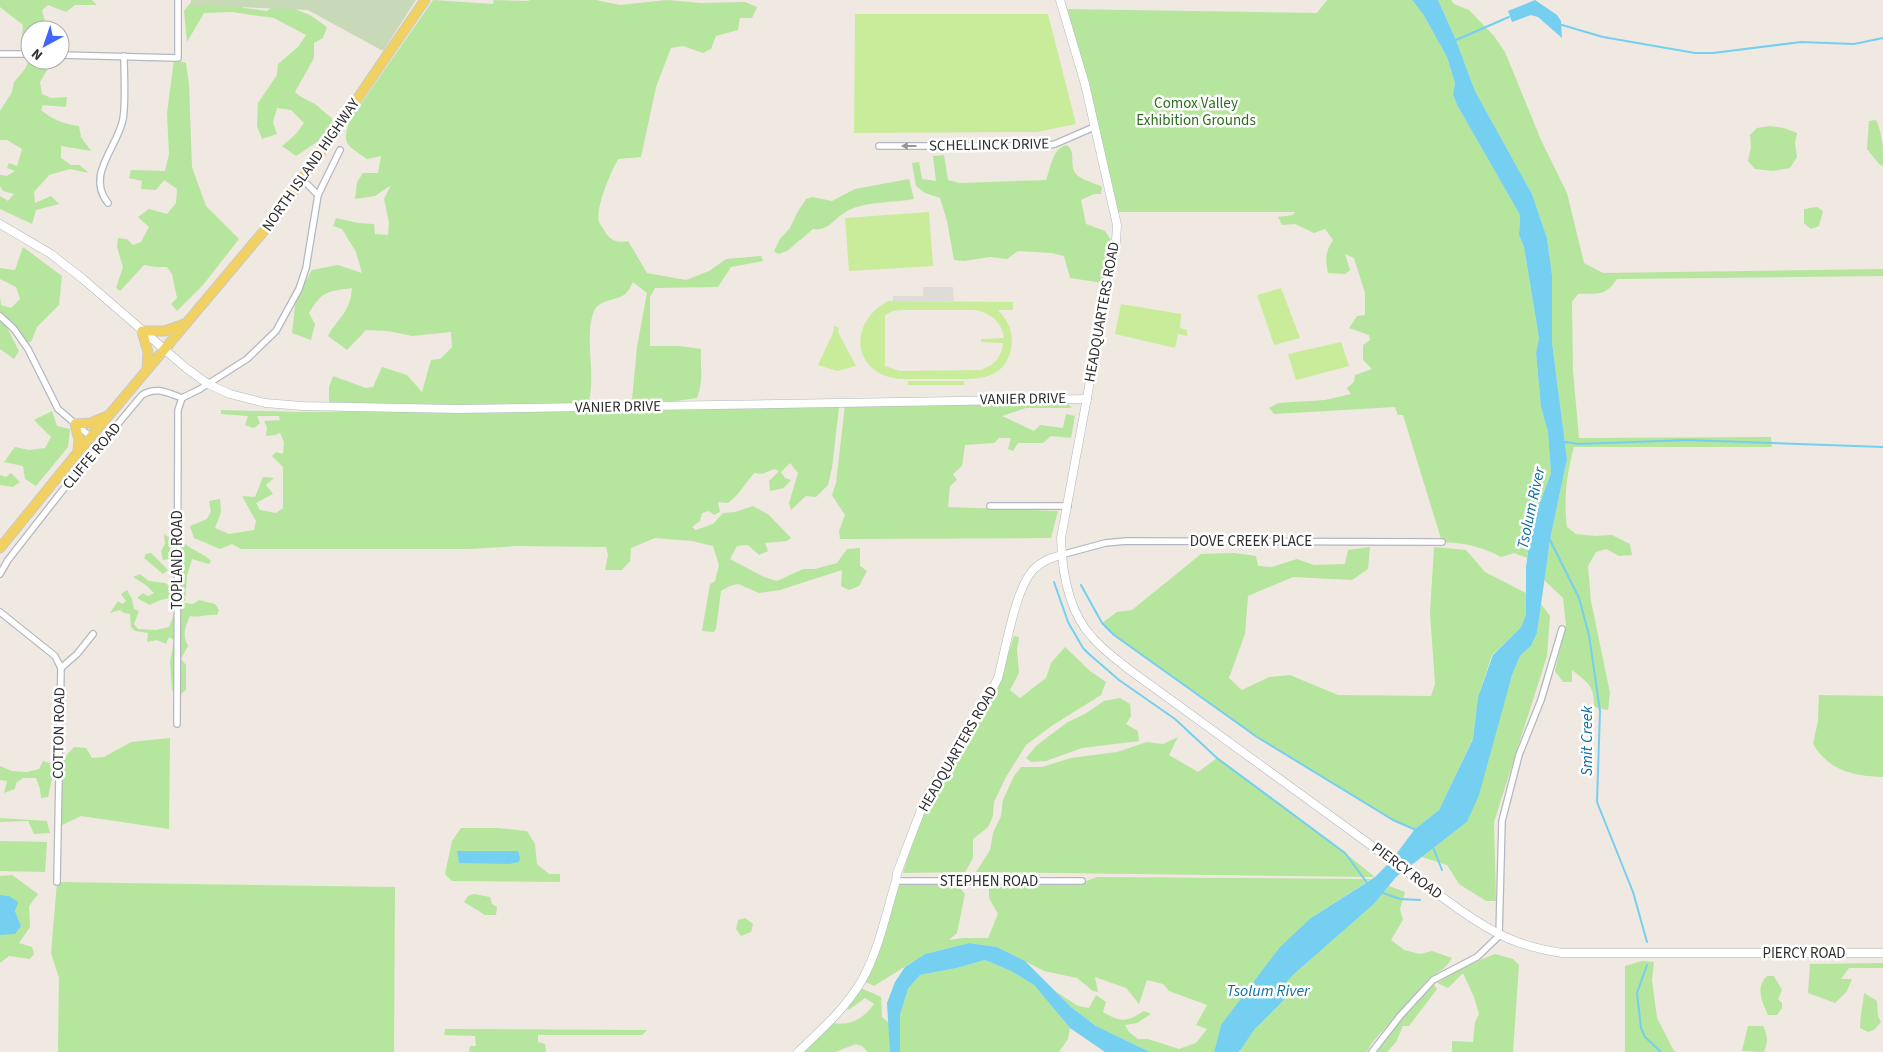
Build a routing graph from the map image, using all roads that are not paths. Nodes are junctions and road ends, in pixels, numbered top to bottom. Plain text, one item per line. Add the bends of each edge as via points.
1 (178, 0) edge
2 (425, 0) edge
3 (1060, 0) edge
4 (0, 54) edge
5 (20, 54) edge
6 (70, 55) edge
7 (124, 56) junction
8 (1094, 127) junction
9 (880, 146) dead end
10 (340, 150) dead end
11 (303, 180) junction
12 (318, 195) junction
13 (108, 202) dead end
14 (0, 224) edge
15 (0, 316) edge
16 (187, 323) junction
17 (142, 330) junction
18 (164, 350) junction
19 (146, 370) junction
20 (208, 384) junction
21 (182, 398) junction
22 (1086, 398) junction
23 (109, 415) junction
24 (75, 424) junction
25 (91, 437) junction
26 (78, 452) junction
27 (990, 506) dead end
28 (1068, 506) junction
29 (1062, 538) joint
30 (1442, 542) dead end
31 (0, 548) edge
32 (1062, 554) junction
33 (0, 574) edge
34 (0, 612) edge
35 (1562, 629) dead end
36 (93, 634) dead end
37 (61, 668) junction
38 (177, 724) dead end
39 (896, 881) junction
40 (1082, 881) dead end
41 (57, 882) dead end
42 (1499, 936) junction
43 (1883, 952) edge
44 (798, 1052) edge
45 (1372, 1052) edge

1 - 7 street via 178,58
2 - 11 main road, NORTH ISLAND HIGHWAY
3 - 8 main road, HEADQUARTERS ROAD
4 - 5 street
6 - 7 street
7 - 13 street via 123,119 102,164 100,184 102,195
8 -> 9 street, SCHELLINCK DRIVE via 1043,146
8 - 22 main road, HEADQUARTERS ROAD via 1117,225
10 - 12 street
11 - 12 street
11 - 16 main road, NORTH ISLAND HIGHWAY
12 - 20 street via 306,268 287,314 255,353
14 - 17 main road, VANIER DRIVE via 51,254
15 - 24 street via 14,329 28,350 58,409
16 - 17 main road via 164,331
16 - 18 main road, NORTH ISLAND HIGHWAY
17 - 18 main road, VANIER DRIVE
17 - 19 main road via 148,352
18 - 19 main road, NORTH ISLAND HIGHWAY
18 - 20 main road, VANIER DRIVE
19 - 23 main road
20 - 21 street
20 - 22 main road, VANIER DRIVE via 230,394 265,403 336,407 541,408
21 - 33 street, CLIFFE ROAD via 156,390 142,395 62,491
21 - 38 street, TOPLAND ROAD via 178,410
22 - 28 main road, HEADQUARTERS ROAD
23 - 24 main road via 90,423
23 - 25 main road
24 - 25 street
24 - 26 main road
25 - 26 main road
26 - 31 main road
27 - 28 street
28 - 29 main road, HEADQUARTERS ROAD
29 - 32 main road, PIERCY ROAD
30 - 32 street, DOVE CREEK PLACE via 1127,540
32 - 39 main road, HEADQUARTERS ROAD via 1043,561 1024,582 998,678 926,798
32 - 42 main road, PIERCY ROAD via 1071,601 1078,618 1097,642 1127,668
34 - 37 street, COTTON ROAD via 55,656
35 - 42 street via 1541,700 1519,755 1502,821
36 - 37 street
37 - 41 street, COTTON ROAD
39 - 40 street, STEPHEN ROAD
39 - 44 main road, HEADQUARTERS ROAD via 862,979 841,1009
42 - 43 main road, PIERCY ROAD via 1518,944 1562,953
42 - 45 street via 1477,957 1433,980

